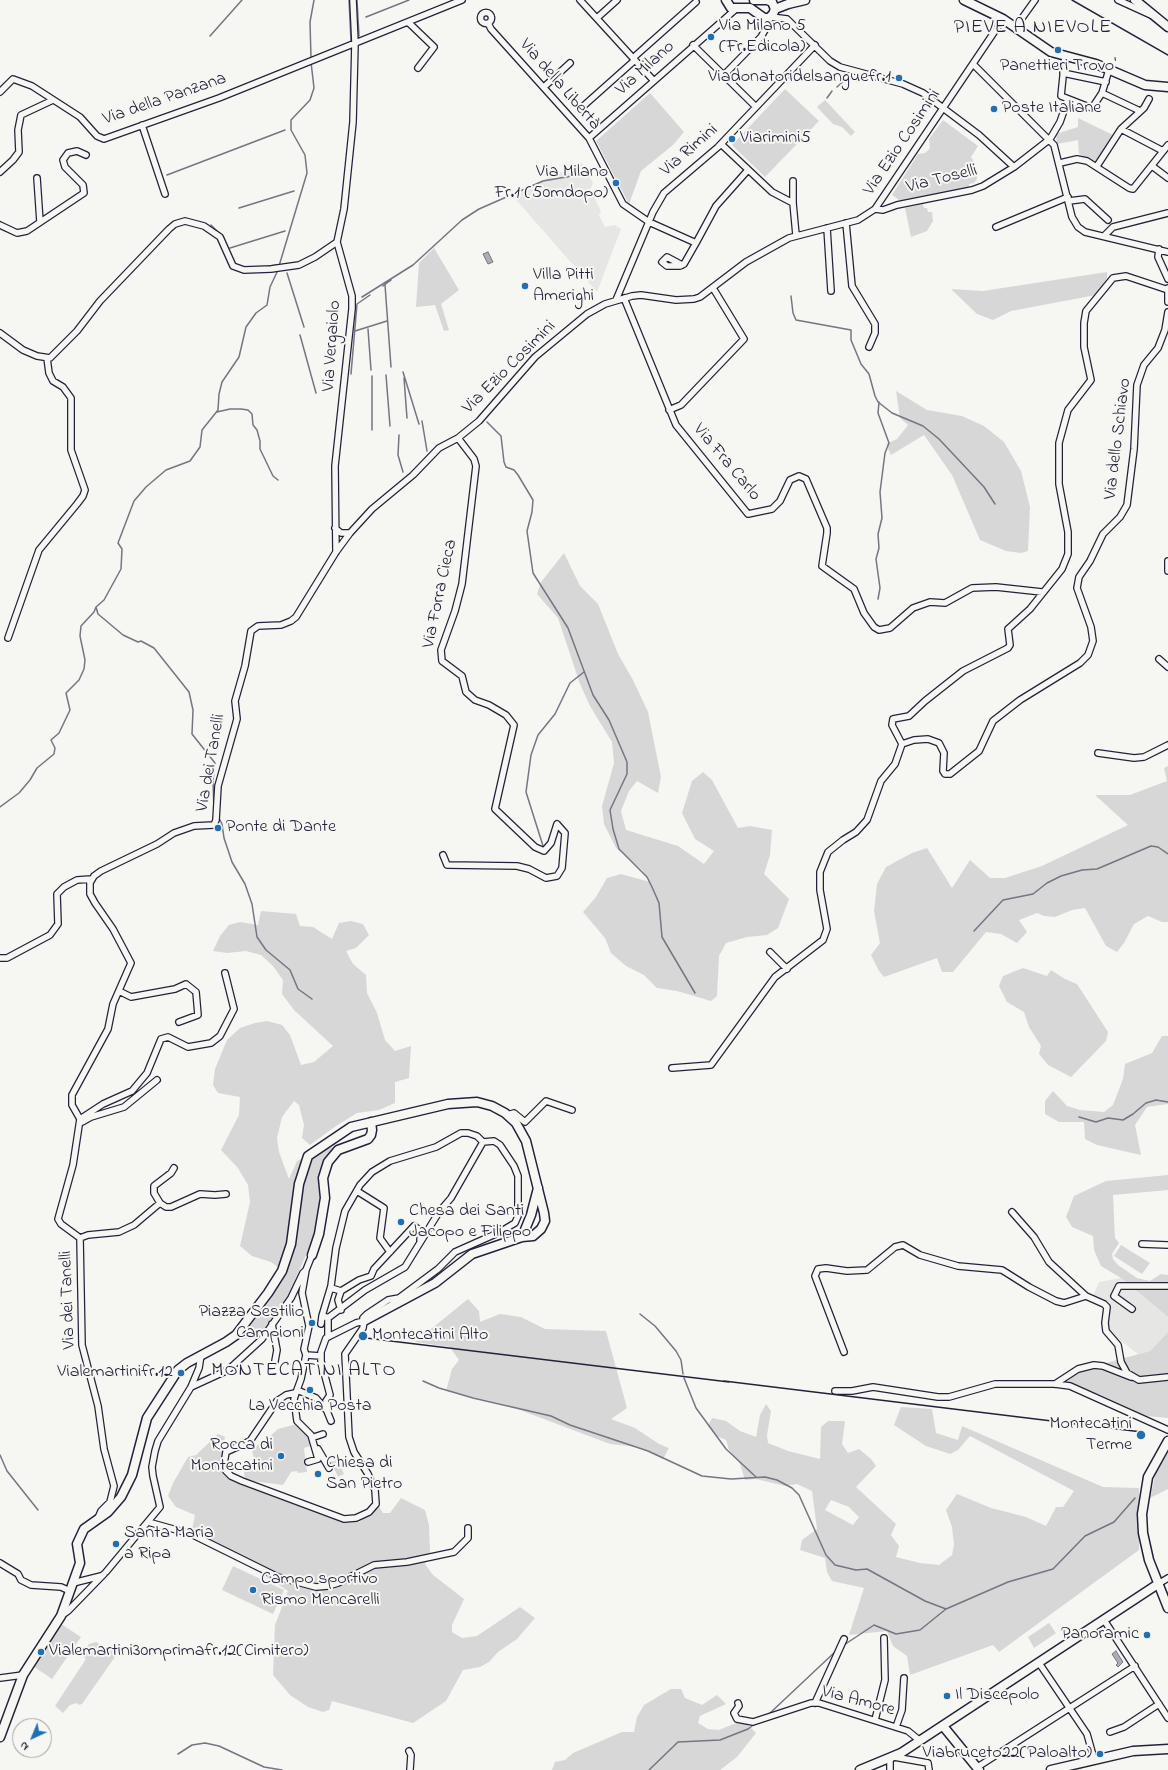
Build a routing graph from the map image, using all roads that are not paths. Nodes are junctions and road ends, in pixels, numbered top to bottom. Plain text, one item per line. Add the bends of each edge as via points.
1 (353, 0) edge
2 (462, 0) edge
3 (580, 0) edge
4 (617, 0) edge
5 (754, 0) edge
6 (763, 0) edge
7 (788, 0) edge
8 (798, 0) edge
9 (804, 0) edge
10 (964, 0) edge
11 (1035, 0) edge
12 (1118, 0) edge
13 (696, 2) dead end
14 (727, 2) edge
15 (774, 4) edge
16 (1136, 4) edge
17 (736, 9) junction
18 (767, 17) junction
19 (597, 18) junction
20 (1003, 19) junction
21 (1159, 19) junction
22 (722, 20) junction
23 (408, 22) junction
24 (488, 23) dead end
25 (1168, 26) edge
26 (1016, 28) junction
27 (355, 43) junction
28 (694, 45) junction
29 (814, 46) junction
30 (1065, 57) junction
31 (634, 59) junction
32 (570, 63) dead end
33 (973, 64) junction
34 (418, 68) dead end
35 (1063, 73) junction
36 (1108, 73) dead end
37 (724, 75) junction
38 (654, 81) junction
39 (1106, 82) junction
40 (544, 86) junction
41 (1168, 87) edge
42 (0, 92) edge
43 (1102, 93) junction
44 (1068, 99) junction
45 (1149, 99) dead end
46 (53, 100) junction
47 (756, 107) junction
48 (944, 108) junction
49 (580, 109) dead end
50 (1140, 111) junction
51 (142, 125) junction
52 (1121, 129) junction
53 (589, 138) junction
54 (1050, 139) junction
55 (721, 144) junction
56 (1168, 145) edge
57 (1164, 151) junction
58 (86, 155) dead end
59 (1060, 163) junction
60 (1014, 166) junction
61 (1097, 166) junction
62 (1152, 166) junction
63 (748, 170) junction
64 (0, 172) edge
65 (37, 178) dead end
66 (1168, 178) edge
67 (793, 181) dead end
68 (165, 194) dead end
69 (1068, 199) junction
70 (793, 203) junction
71 (876, 209) junction
72 (1168, 213) edge
73 (1108, 220) dead end
74 (40, 222) junction
75 (649, 222) junction
76 (846, 223) junction
77 (0, 225) edge
78 (996, 227) dead end
79 (827, 228) junction
80 (796, 235) junction
81 (1104, 236) junction
82 (337, 242) junction
83 (696, 243) junction
84 (1159, 249) junction
85 (1168, 252) edge
86 (682, 265) dead end
87 (1168, 279) edge
88 (713, 288) junction
89 (1168, 289) edge
90 (831, 291) dead end
91 (624, 298) junction
92 (616, 300) junction
93 (1168, 302) edge
94 (1168, 312) edge
95 (0, 333) edge
96 (869, 347) dead end
97 (47, 358) junction
98 (669, 410) junction
99 (458, 438) junction
100 (335, 528) junction
101 (350, 533) junction
102 (336, 552) junction
103 (1168, 561) edge
104 (1168, 571) edge
105 (1042, 592) junction
106 (8, 638) dead end
107 (1159, 659) dead end
108 (1168, 667) edge
109 (902, 744) junction
110 (1168, 745) edge
111 (1098, 753) dead end
112 (443, 855) dead end
113 (91, 879) junction
114 (770, 952) dead end
115 (0, 958) edge
116 (787, 969) junction
117 (225, 973) dead end
118 (119, 991) junction
119 (179, 1022) dead end
120 (672, 1068) dead end
121 (157, 1080) dead end
122 (572, 1110) dead end
123 (508, 1115) junction
124 (79, 1121) junction
125 (371, 1122) junction
126 (483, 1142) junction
127 (174, 1168) dead end
128 (538, 1186) junction
129 (357, 1191) junction
130 (226, 1194) dead end
131 (447, 1202) junction
132 (160, 1203) junction
133 (1012, 1212) dead end
134 (421, 1231) junction
135 (522, 1237) junction
136 (80, 1238) junction
137 (1142, 1244) dead end
138 (1168, 1245) edge
139 (418, 1247) junction
140 (390, 1252) junction
141 (312, 1255) joint
142 (306, 1270) junction
143 (1168, 1286) edge
144 (331, 1288) junction
145 (341, 1292) junction
146 (1086, 1296) junction
147 (1132, 1309) dead end
148 (341, 1310) junction
149 (326, 1316) junction
150 (364, 1321) junction
151 (272, 1324) junction
152 (321, 1324) dead end
153 (328, 1337) junction
154 (844, 1352) dead end
155 (202, 1355) junction
156 (306, 1355) junction
157 (321, 1356) junction
158 (275, 1361) dead end
159 (1131, 1377) junction
160 (1168, 1377) edge
161 (1056, 1384) junction
162 (191, 1387) junction
163 (296, 1391) junction
164 (835, 1391) dead end
165 (327, 1411) junction
166 (331, 1421) dead end
167 (1168, 1430) edge
168 (309, 1433) junction
169 (323, 1434) dead end
170 (314, 1437) junction
171 (1168, 1442) edge
172 (308, 1462) dead end
173 (329, 1468) dead end
174 (98, 1518) junction
175 (148, 1522) junction
176 (468, 1528) dead end
177 (0, 1563) edge
178 (104, 1574) junction
179 (1168, 1578) edge
180 (1158, 1584) junction
181 (71, 1587) junction
182 (1168, 1608) edge
183 (61, 1616) junction
184 (1104, 1620) junction
185 (884, 1638) dead end
186 (844, 1639) dead end
187 (1039, 1663) junction
188 (1134, 1666) junction
189 (23, 1675) junction
190 (0, 1678) edge
191 (904, 1678) dead end
192 (738, 1703) dead end
193 (815, 1703) junction
194 (1159, 1704) junction
195 (1068, 1708) junction
196 (1168, 1718) edge
197 (875, 1720) junction
198 (943, 1726) junction
199 (896, 1727) junction
200 (1110, 1732) dead end
201 (0, 1737) edge
202 (919, 1740) junction
203 (1168, 1749) edge
204 (409, 1751) dead end
205 (892, 1757) junction
206 (1094, 1759) junction
207 (978, 1769) edge
208 (410, 1770) edge
209 (860, 1770) edge
210 (890, 1770) edge
211 (929, 1770) edge
212 (1052, 1770) edge

1 - 27 street, Via Vergaiolo
2 - 23 street, Via della Panzana
3 - 19 street
4 - 19 street
5 - 6 street
6 - 15 street
7 - 15 street
8 - 9 street
9 - 15 street
10 - 20 street
11 - 26 street
12 - 16 street
13 - 31 street
14 - 17 street
14 - 22 street
15 - 18 street
16 - 21 street
16 - 21 street
17 - 18 street via 750,8
17 - 22 street, Via Milano
18 - 29 street via 787,19
18 - 37 street via 761,37
19 - 31 street
20 - 26 street
20 - 33 street, Via Ezio Cosimini
21 - 25 street
22 - 28 street, Via Milano
23 - 27 street, Via della Panzana
23 - 34 street via 434,47
24 - 40 street, Via della Libertà
26 - 30 street via 1048,50
27 - 51 street, Via della Panzana via 219,98
27 - 82 street, Via Vergaiolo via 353,122 344,209
28 - 37 street
28 - 38 street, Via Milano
29 - 47 street, Via Rimini
29 - 48 street via 840,67 909,87
30 - 35 street
30 - 41 street via 1096,64 1145,85
31 - 38 street
31 - 49 street
32 - 40 street
33 - 48 street, Via Ezio Cosimini
33 - 54 street
35 - 39 street
35 - 44 street via 1061,96
36 - 39 street
37 - 47 street
38 - 53 street, Via Milano
39 - 43 street
40 - 53 street, Via della Libertà
42 - 46 street, Via della Panzana via 13,79 32,86
43 - 44 street via 1092,108
43 - 50 street
44 - 54 street
45 - 50 street
46 - 51 street, Via della Panzana via 80,117 97,136 104,139
46 - 64 street via 21,115 18,130 19,152
47 - 55 street, Via Rimini
48 - 60 street
48 - 71 street, Via Ezio Cosimini
50 - 52 street
51 - 68 street
52 - 57 street
52 - 61 street
53 - 75 street, Via della Libertà via 623,204
54 - 59 street
54 - 60 street, Via Toselli
55 - 63 street
55 - 75 street, Via Rimini via 664,193
56 - 57 street
57 - 62 street
58 - 74 street via 77,151 68,153 64,160 66,167 83,185 84,193
59 - 61 street via 1077,159
59 - 69 street
60 - 71 street, Via Toselli via 972,190 883,210
61 - 62 street via 1133,189
62 - 66 street
63 - 70 street via 772,192
63 - 83 street via 716,206
65 - 74 street
67 - 70 street
69 - 73 street via 1085,199
69 - 78 street
69 - 81 street via 1072,217 1078,228
70 - 80 street
71 - 76 street, Via Ezio Cosimini via 858,220
72 - 81 street via 1113,227
74 - 77 street via 27,231 17,233
75 - 83 street, Via della Libertà
75 - 92 street, Via Rimini
76 - 79 street, Via Ezio Cosimini
76 - 96 street via 852,286 876,324 876,333
79 - 80 street, Via Ezio Cosimini
79 - 90 street
80 - 88 street, Via Ezio Cosimini via 746,262
81 - 84 street
82 - 97 street via 316,257 298,265 244,270 233,266 220,237 204,226 185,221 175,224 100,301 58,351
82 - 100 street, Via Vergaiolo via 352,296 352,309 335,466
83 - 86 street via 688,261
84 - 85 street
84 - 87 street via 1158,257
88 - 91 street, Via Ezio Cosimini via 700,297 688,300 641,295
88 - 98 street via 744,339 681,405
89 - 93 street
89 - 105 street via 1126,276 1113,278 1086,311 1084,347 1091,380 1068,410 1060,443 1059,484 1067,524 1068,554 1054,581
91 - 92 street, Via Ezio Cosimini
91 - 98 street, Via Fra Carlo via 656,372
92 - 99 street, Via Ezio Cosimini via 587,314 545,348 489,411
94 - 109 street, Via dello Schiavo via 1166,330 1158,348 1144,365 1137,385 1134,449 1127,505 1120,517 1103,534 1079,577 1077,588 1093,640 1088,655 1080,663 1020,700 993,721 978,751 948,775 944,771 944,754 939,743 928,739
95 - 97 street via 23,350
97 - 106 street via 49,373 71,398 71,450 85,490 77,504 39,550
98 - 105 street, Via Fra Carlo via 676,425 748,514 772,509 780,501 790,480 799,476 806,479 828,533 822,566 854,589 864,613 879,630 890,628 913,608 930,602 944,603 972,588 996,587
99 - 101 street, Via Ezio Cosimini via 431,455 412,475 372,508
99 - 112 street, Via Forra Cieca via 474,459 476,466 462,584 441,650 442,661 462,676 466,692 475,700 506,715 514,725 495,809 535,848 544,851 551,844 557,824 565,833 562,868 557,876 546,878 517,866 447,865
100 - 101 street via 341,533
100 - 102 street, Via Vergaiolo
101 - 102 street, Via Ezio Cosimini
102 - 113 street, Via dei Tanelli via 296,617 281,625 258,626 251,631 245,666 234,701 237,719 218,786 214,825 194,826 174,833 101,871
103 - 104 street
105 - 109 street via 1030,609 1008,629 1008,648 963,671 908,716 893,719 892,725
107 - 108 street
109 - 116 street via 895,764 882,781 867,820 856,832 828,852 820,872 820,890 827,929 823,940
110 - 111 street via 1144,757
113 - 115 street via 77,880 57,894 58,924 50,935 7,958
113 - 118 street via 90,894 132,962
114 - 116 street
116 - 120 street via 775,977 711,1065
117 - 124 street via 234,1009 220,1036 211,1043 188,1047 168,1037 161,1039 147,1073 132,1092 103,1104
118 - 119 street via 131,997 175,989 186,984 196,992 198,1015
118 - 124 street via 113,1004 108,1029 72,1095 72,1105
121 - 124 street via 124,1107
122 - 123 street via 546,1101 525,1122 514,1113
123 - 125 street via 492,1106 470,1101
123 - 128 street via 524,1137
124 - 136 street, Via dei Tanelli via 73,1165 58,1219
125 - 141 street via 371,1136 368,1139 338,1150 328,1162 323,1178 325,1198 319,1234
125 - 155 street via 351,1127 308,1156 299,1184 291,1244 282,1271 251,1318 236,1335
126 - 129 street via 477,1136 461,1134 436,1147 390,1161 372,1172
126 - 131 street
126 - 150 street via 494,1141 500,1145 518,1176 518,1216 515,1223 455,1252 438,1269 399,1298 388,1300 367,1314 363,1318
127 - 132 street via 172,1173 154,1186 154,1193
128 - 135 street via 531,1215
128 - 135 street via 544,1223 537,1234
129 - 140 street via 384,1208 380,1238
129 - 144 street via 344,1211 338,1233
130 - 132 street via 200,1194 171,1207
131 - 134 street via 434,1214 424,1231
131 - 139 street
132 - 136 street via 134,1225 119,1232 88,1234
133 - 146 street via 1034,1238 1049,1262
134 - 139 street
134 - 140 street via 414,1226
135 - 150 street via 472,1254 436,1283
136 - 174 street, Via dei Tanelli via 82,1345 98,1406 104,1449 114,1486 110,1502
137 - 138 street
139 - 148 street via 405,1267 365,1290
140 - 145 street via 370,1276
141 - 142 street
142 - 151 street
142 - 156 street via 302,1293 309,1326 304,1349
143 - 147 street via 1119,1286 1114,1296
144 - 145 street
144 - 149 street
145 - 148 street via 338,1300
146 - 154 street via 1064,1303 1056,1301 1002,1270 958,1266 920,1255 903,1245 895,1247 867,1270 818,1269 815,1276
146 - 159 street via 1106,1305 1106,1331 1118,1345 1121,1362
148 - 149 street
149 - 152 street
149 - 153 street
150 - 153 street
150 - 163 street via 363,1328 346,1354 349,1437 354,1452 375,1490 376,1504 369,1512 356,1518 344,1519 242,1481 230,1476 226,1471 226,1452 250,1441 277,1401
151 - 158 street via 277,1350
151 - 162 street via 262,1339 228,1370
153 - 157 street
155 - 162 street
155 - 174 street via 178,1370 147,1418 132,1475 121,1497 108,1512
156 - 157 street
156 - 163 street
157 - 165 street via 330,1395 326,1401
159 - 160 street via 1136,1380
159 - 161 street via 1094,1365 1078,1369
161 - 164 street via 995,1384 943,1397 873,1387
161 - 167 street via 1070,1386
162 - 175 street via 158,1441 152,1467 160,1507
163 - 165 street via 316,1398
163 - 168 street via 297,1421
165 - 166 street
168 - 170 street
168 - 172 street via 318,1460
169 - 170 street
170 - 173 street via 315,1444
171 - 180 street via 1148,1477 1143,1502 1142,1525 1145,1546
174 - 181 street via 84,1529 77,1544 80,1563
175 - 176 street via 191,1534 278,1577 316,1587 338,1583 374,1565 406,1562 454,1552 468,1538
175 - 178 street
177 - 181 street via 31,1585
178 - 181 street
178 - 183 street
179 - 180 street
180 - 182 street
180 - 184 street
181 - 183 street
183 - 189 street
184 - 187 street
184 - 188 street
185 - 197 street via 885,1680
186 - 193 street
187 - 195 street
187 - 198 street
188 - 194 street
188 - 195 street
189 - 190 street
189 - 201 street
191 - 199 street via 902,1710
192 - 193 street, Via Amore via 739,1706 734,1713 737,1719 753,1722
193 - 197 street, Via Amore
194 - 196 street
194 - 200 street via 1124,1727
195 - 206 street via 1087,1734
195 - 207 street
197 - 199 street, Via Amore
198 - 202 street
198 - 207 street
199 - 202 street, Via Amore via 908,1731
202 - 205 street
203 - 206 street via 1133,1751
204 - 208 street
205 - 209 street
205 - 210 street
205 - 211 street via 928,1763
206 - 212 street

